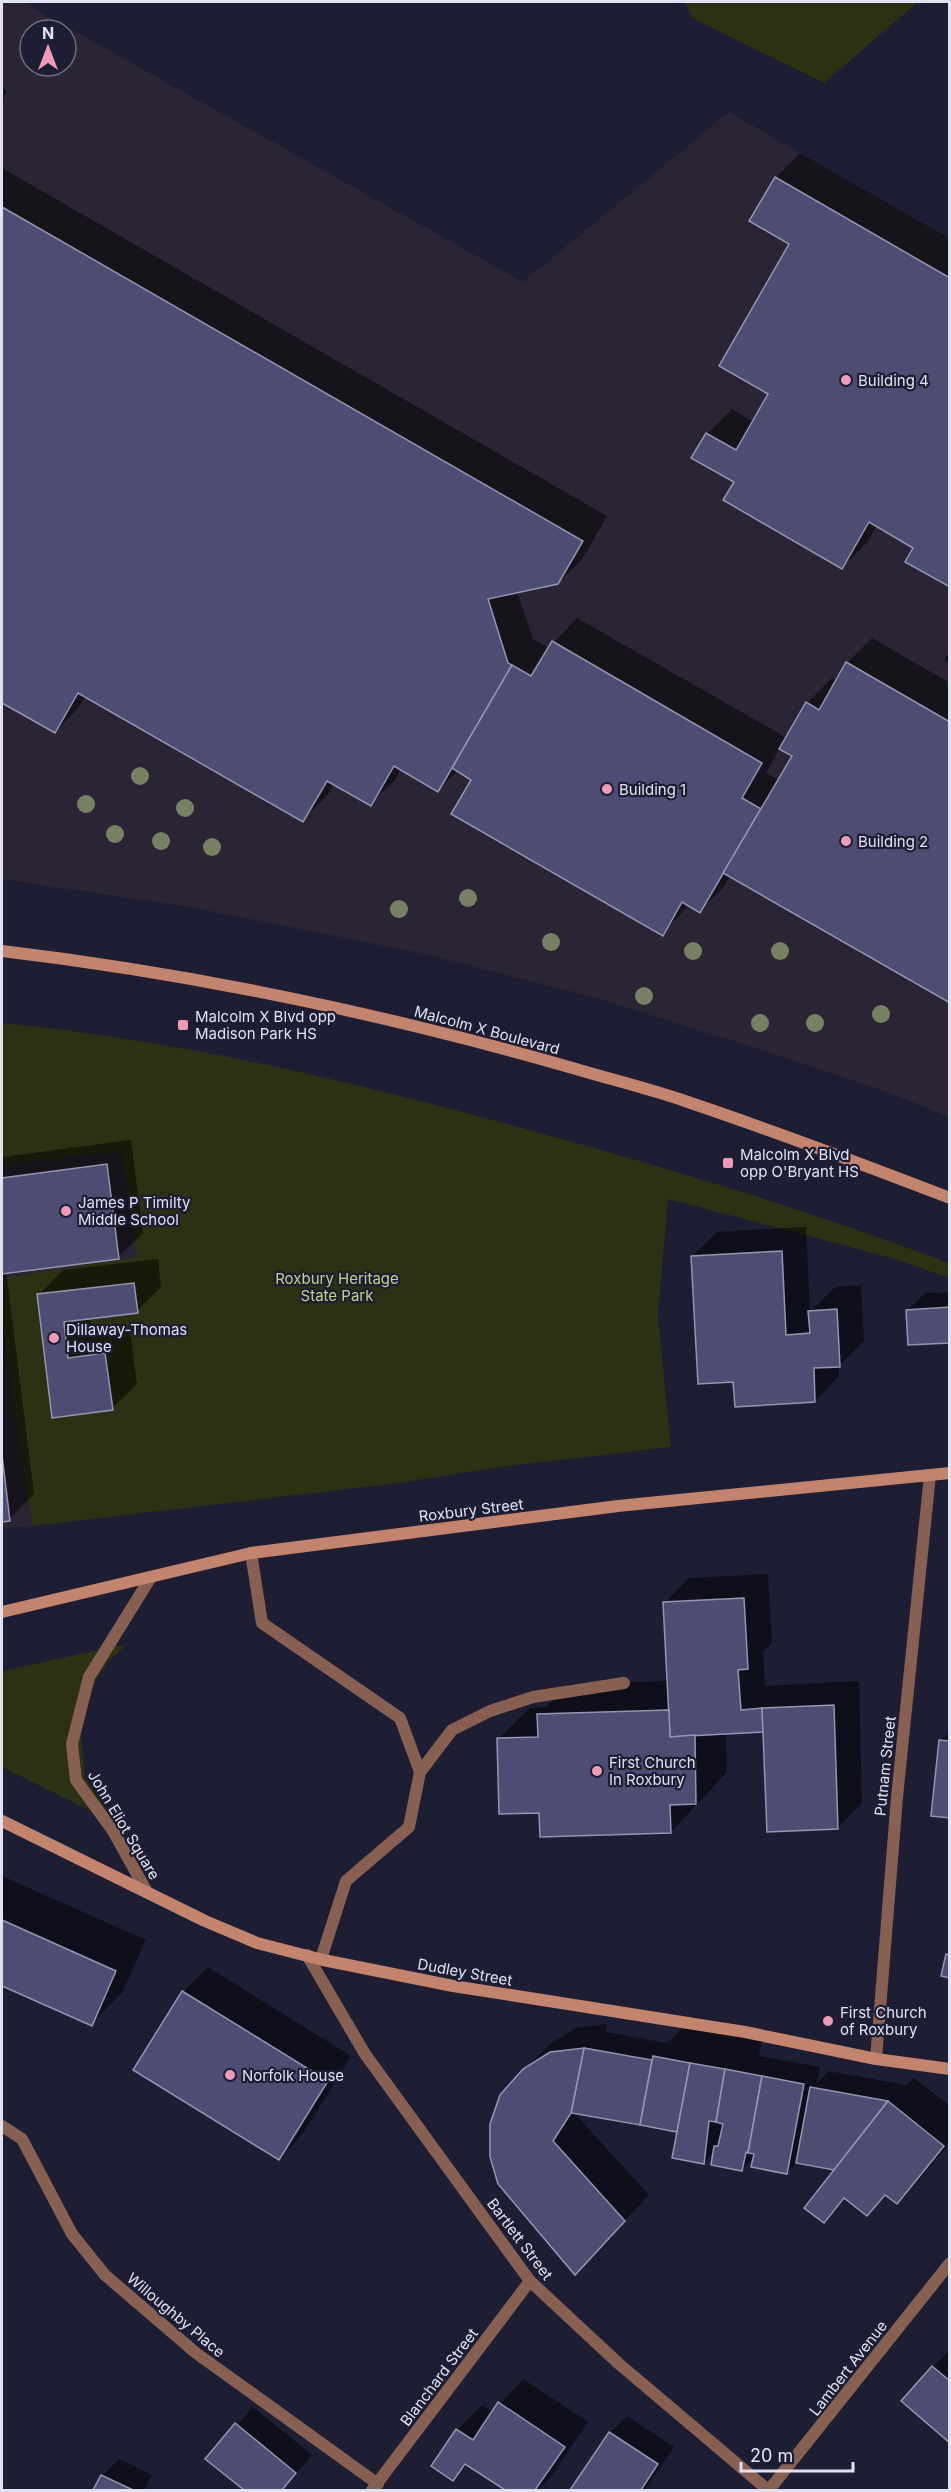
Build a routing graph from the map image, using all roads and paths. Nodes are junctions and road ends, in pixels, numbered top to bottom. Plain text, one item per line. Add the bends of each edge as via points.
1 (2, 951) edge
2 (950, 1198) edge
3 (950, 1473) edge
4 (930, 1475) junction
5 (251, 1553) junction
6 (150, 1577) junction
7 (2, 1612) edge
8 (624, 1683) dead end
9 (420, 1772) junction
10 (2, 1821) edge
11 (147, 1892) junction
12 (307, 1955) junction
13 (321, 1959) junction
14 (876, 2059) junction
15 (950, 2069) edge
16 (2, 2126) edge
17 (950, 2263) edge
18 (530, 2281) junction
19 (375, 2487) edge
20 (768, 2490) edge

1 - 2 main road, Malcolm X Boulevard via 260,992 449,1034 683,1100
3 - 4 main road, Roxbury Street
4 - 5 main road, Roxbury Street via 618,1506
4 - 14 street, Putnam Street via 897,1797
5 - 6 main road, Roxbury Street
5 - 9 street via 262,1623 400,1718
6 - 7 main road, Roxbury Street
6 - 11 street, John Eliot Square via 89,1677 72,1744 76,1780 113,1831
8 - 9 street via 533,1696 490,1711 452,1730
9 - 13 street via 409,1827 346,1881
10 - 11 main road, Dudley Street
11 - 12 main road, Dudley Street via 257,1943
12 - 13 main road, Dudley Street
12 - 18 street, Bartlett Street via 365,2054
13 - 14 main road, Dudley Street via 453,1986 745,2032
14 - 15 main road, Dudley Street
16 - 19 street, Willoughby Place via 22,2139 72,2234 105,2275 196,2354
17 - 20 street, Lambert Avenue
18 - 19 street, Blanchard Street
18 - 20 street, Bartlett Street via 618,2363

